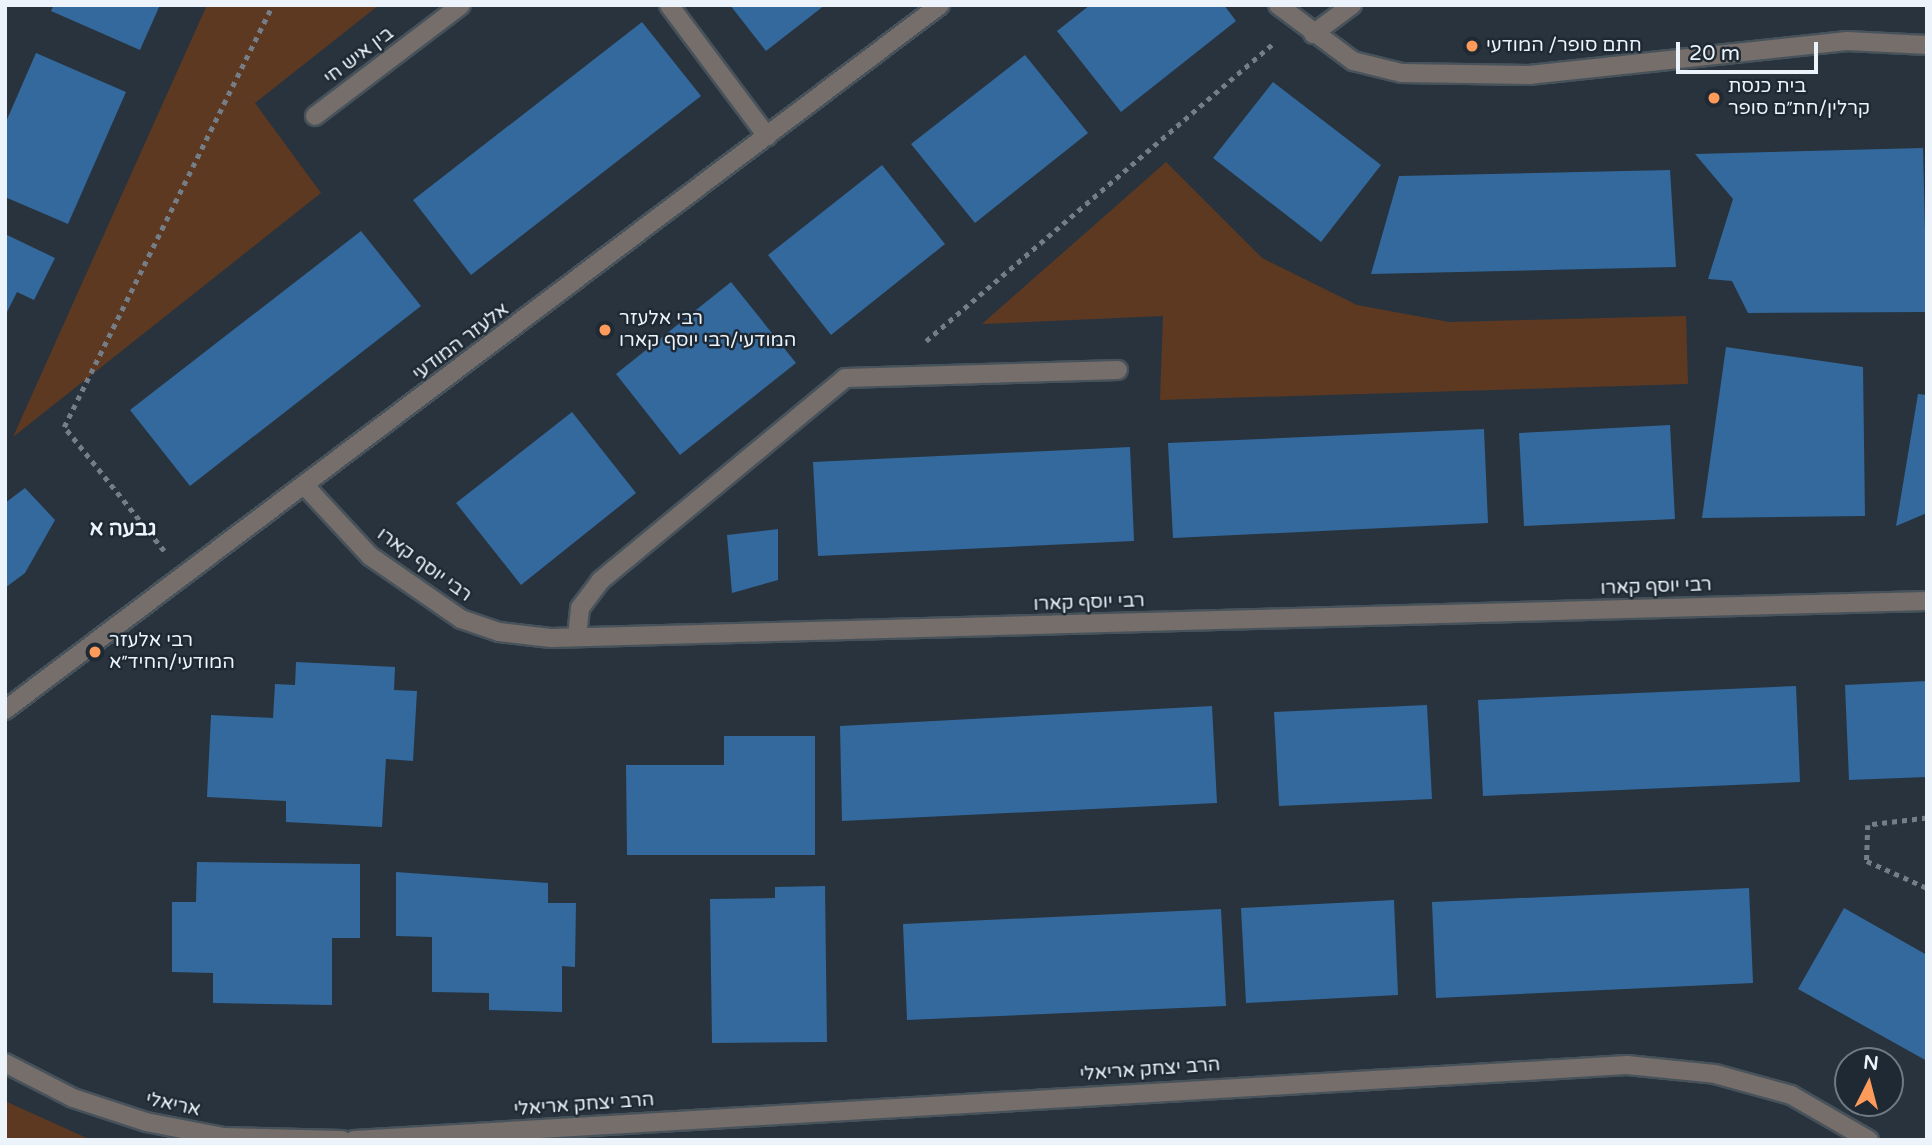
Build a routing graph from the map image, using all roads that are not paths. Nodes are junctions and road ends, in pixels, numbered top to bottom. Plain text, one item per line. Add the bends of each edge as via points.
1 (461, 5) edge
2 (669, 5) edge
3 (940, 5) edge
4 (1278, 5) edge
5 (1352, 5) edge
6 (1312, 34) junction
7 (1927, 45) edge
8 (315, 116) dead end
9 (767, 136) junction
10 (1118, 370) dead end
11 (305, 486) junction
12 (1927, 601) edge
13 (577, 637) junction
14 (5, 710) edge
15 (5, 1063) edge
16 (342, 1140) edge
17 (354, 1140) edge
18 (1869, 1140) edge

1 - 8 street, בין איש חי
2 - 9 street
3 - 9 street, אלעזר המודעי
4 - 6 street
5 - 6 street
6 - 7 street via 1353,61 1402,73 1503,75 1847,41
9 - 11 street, אלעזר המודעי
10 - 13 street via 845,378 600,581 580,608
11 - 13 street, רבי יוסף קארו via 370,556 461,619 499,632
11 - 14 street, אלעזר המודעי
12 - 13 street, רבי יוסף קארו
15 - 16 street, אריאלי via 73,1098 146,1122 223,1137
17 - 18 street, הרב יצחק אריאלי via 1627,1065 1715,1074 1791,1095

